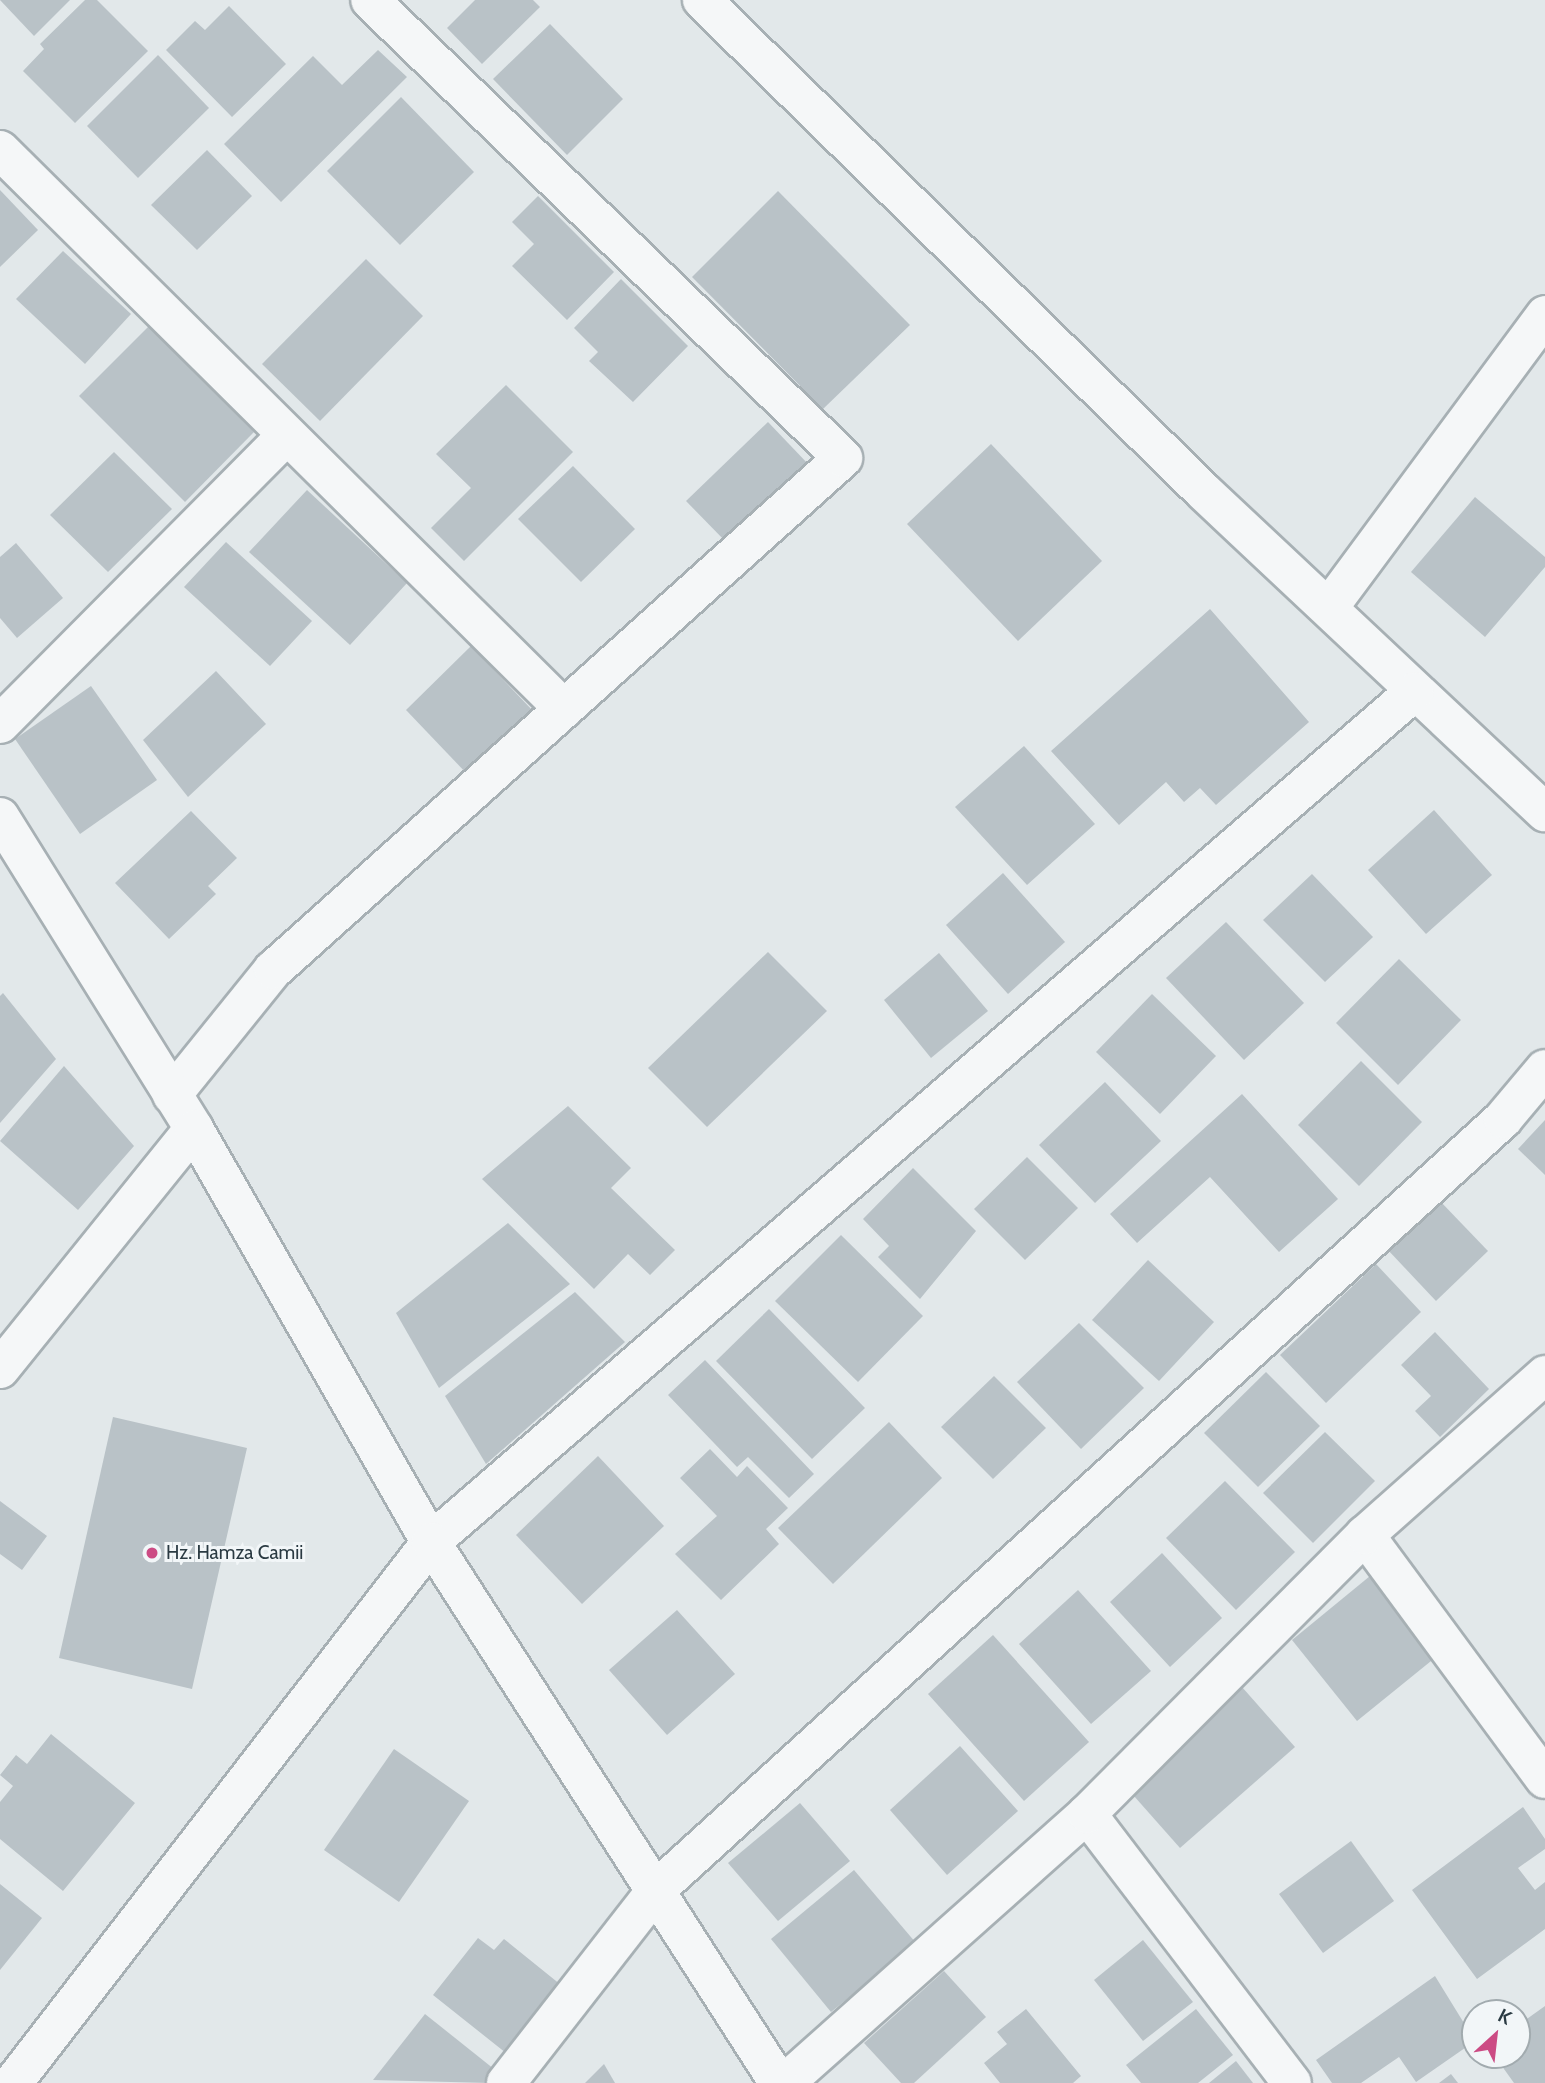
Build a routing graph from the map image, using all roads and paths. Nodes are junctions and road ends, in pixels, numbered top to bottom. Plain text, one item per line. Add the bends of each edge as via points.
1 (370, 0) edge
2 (702, 0) edge
3 (0, 150) edge
4 (1545, 315) edge
5 (287, 435) junction
6 (1330, 606) junction
7 (1414, 692) junction
8 (564, 709) junction
9 (0, 724) edge
10 (1545, 812) edge
11 (0, 817) edge
12 (1545, 1069) edge
13 (172, 1095) junction
14 (194, 1129) junction
15 (0, 1369) edge
16 (1545, 1375) edge
17 (1365, 1535) junction
18 (431, 1542) junction
19 (1545, 1779) edge
20 (1087, 1814) junction
21 (658, 1888) junction
22 (13, 2083) edge
23 (506, 2083) edge
24 (779, 2083) edge
25 (785, 2083) edge
26 (1292, 2083) edge

1 - 8 street via 843,458
2 - 6 street via 1204,492
3 - 5 street
4 - 6 street
5 - 8 street
5 - 9 street
6 - 7 street
7 - 10 street
7 - 18 street
8 - 13 street via 273,970
11 - 13 street
12 - 21 street via 1503,1119
13 - 14 street
14 - 15 street
14 - 18 street
16 - 17 street
17 - 19 street
17 - 20 street
18 - 21 street
18 - 22 street
20 - 25 street
20 - 26 street
21 - 23 street
21 - 24 street

